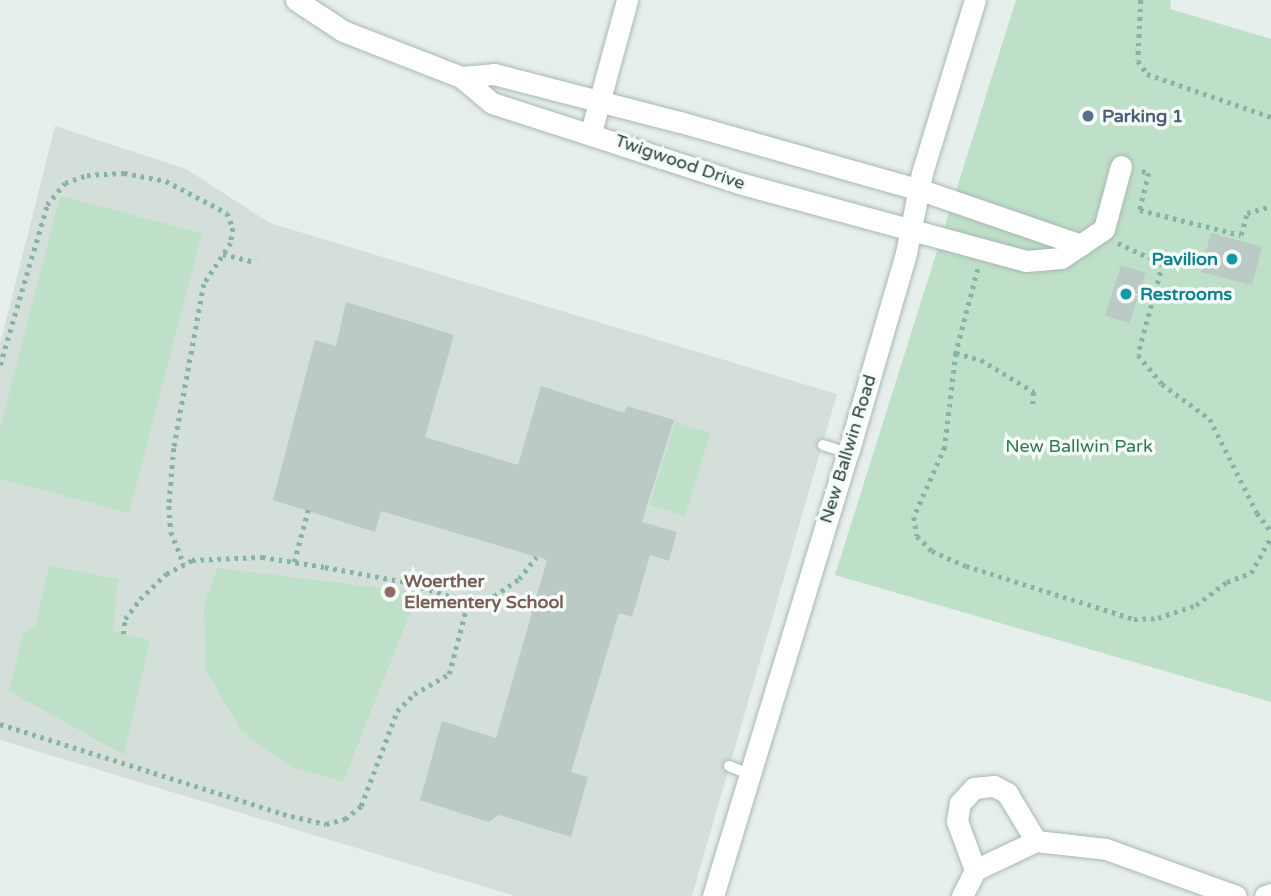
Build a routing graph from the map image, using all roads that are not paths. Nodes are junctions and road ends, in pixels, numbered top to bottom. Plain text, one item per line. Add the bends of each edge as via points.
1 (296, 0) edge
2 (627, 0) edge
3 (975, 0) edge
4 (461, 77) junction
5 (601, 100) junction
6 (591, 132) junction
7 (1121, 166) road end
8 (921, 190) junction
9 (909, 231) junction
10 (1082, 245) junction
11 (823, 444) dead end
12 (848, 453) junction
13 (1036, 841) junction
14 (975, 870) junction
15 (1271, 894) edge
16 (713, 896) edge
17 (962, 896) edge
18 (1236, 896) edge
19 (1265, 896) edge

1 - 4 street, Twigwood Drive via 343,31
2 - 5 street
3 - 8 street, New Ballwin Road
4 - 5 street, Twigwood Drive via 494,74
4 - 6 street, Twigwood Drive via 492,103
5 - 6 street
5 - 8 street, Twigwood Drive
6 - 9 street, Twigwood Drive via 739,183
7 - 10 street via 1104,229
8 - 9 street, New Ballwin Road
8 - 10 street
9 - 10 street via 1026,261 1061,258
9 - 12 street, New Ballwin Road
11 - 12 lane
12 - 16 street, New Ballwin Road via 739,770
13 - 14 street
13 - 14 street via 1007,793 994,786 974,788 960,803 957,821
13 - 18 street via 1082,844 1148,860
14 - 17 street
15 - 19 street

